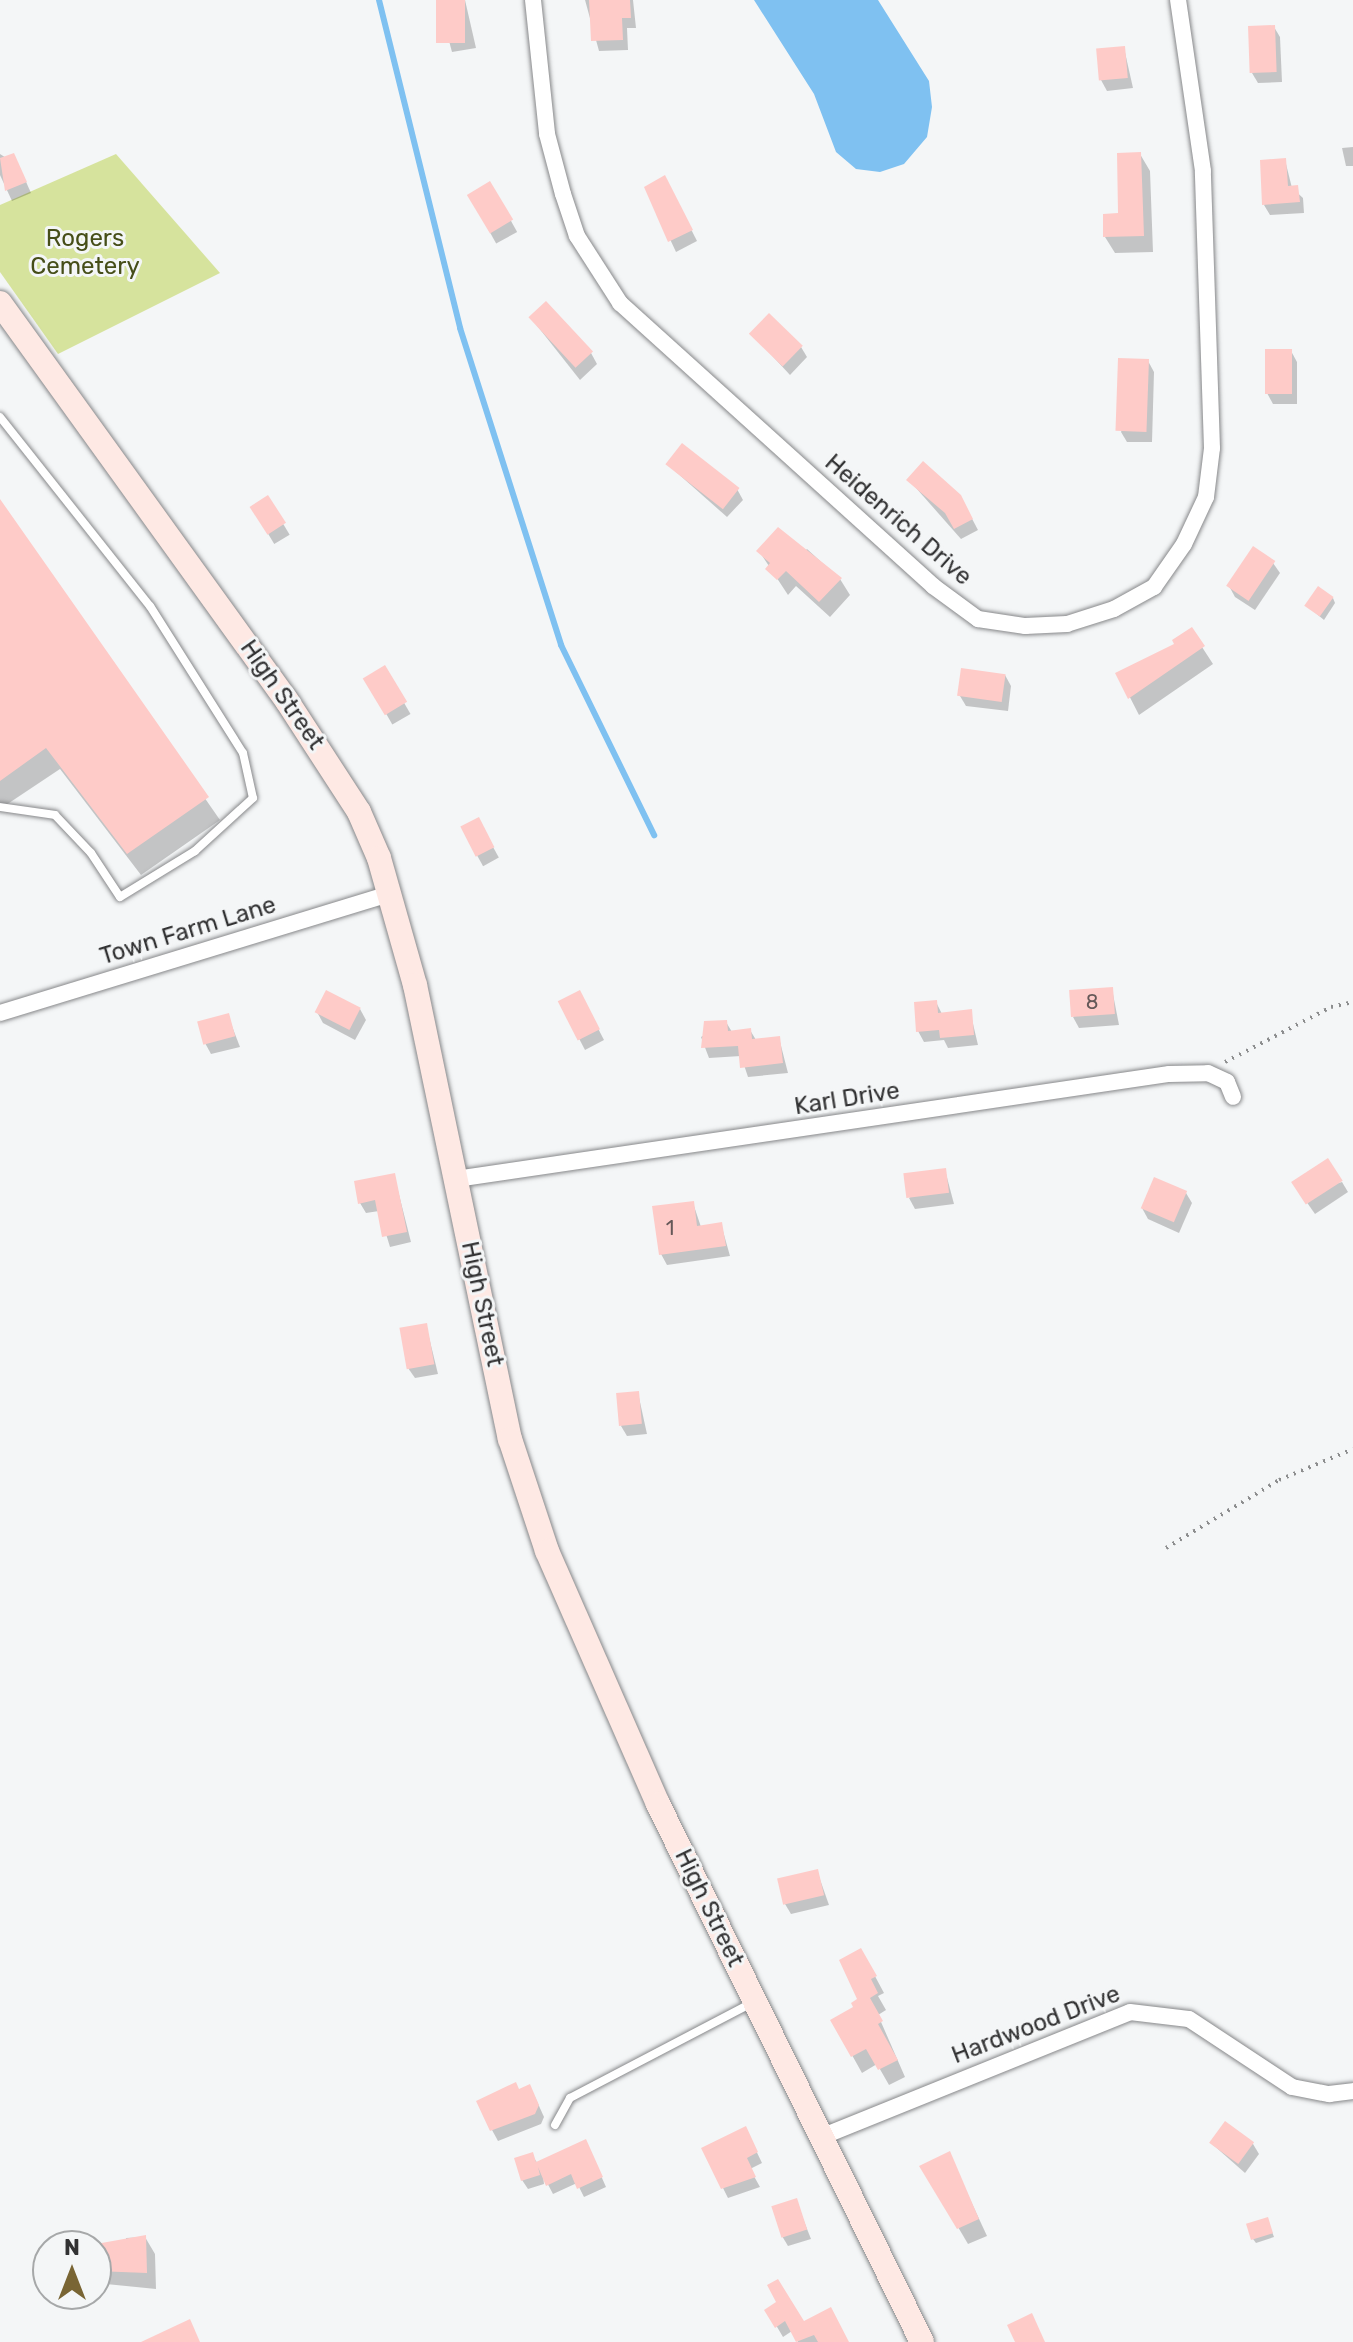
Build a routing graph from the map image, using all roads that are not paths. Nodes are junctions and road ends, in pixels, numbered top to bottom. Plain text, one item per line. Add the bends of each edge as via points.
1 (533, 0) edge
2 (1178, 0) edge
3 (0, 303) edge
4 (0, 417) edge
5 (0, 807) edge
6 (389, 894) junction
7 (0, 1013) edge
8 (1233, 1097) dead end
9 (456, 1179) junction
10 (755, 2001) junction
11 (1353, 2091) edge
12 (555, 2125) dead end
13 (821, 2137) junction
14 (922, 2342) edge

1 - 2 street, Heidenrich Drive via 547,134 563,194 577,236 620,303 933,586 978,619 1025,626 1067,624 1114,609 1154,587 1184,544 1206,497 1212,448 1203,171
3 - 6 main road, High Street via 329,763 359,812
4 - 5 lane via 150,606 243,753 253,798 195,851 120,897 91,853 55,815
6 - 7 street, Town Farm Lane
6 - 9 main road, High Street via 415,985
8 - 9 street, Karl Drive via 1227,1082 1204,1073
9 - 10 main road, High Street via 510,1439 547,1551 658,1804
10 - 12 lane via 570,2098
10 - 13 main road, High Street
11 - 13 street, Hardwood Drive via 1329,2094 1292,2087 1189,2019 1130,2012
13 - 14 main road, High Street

